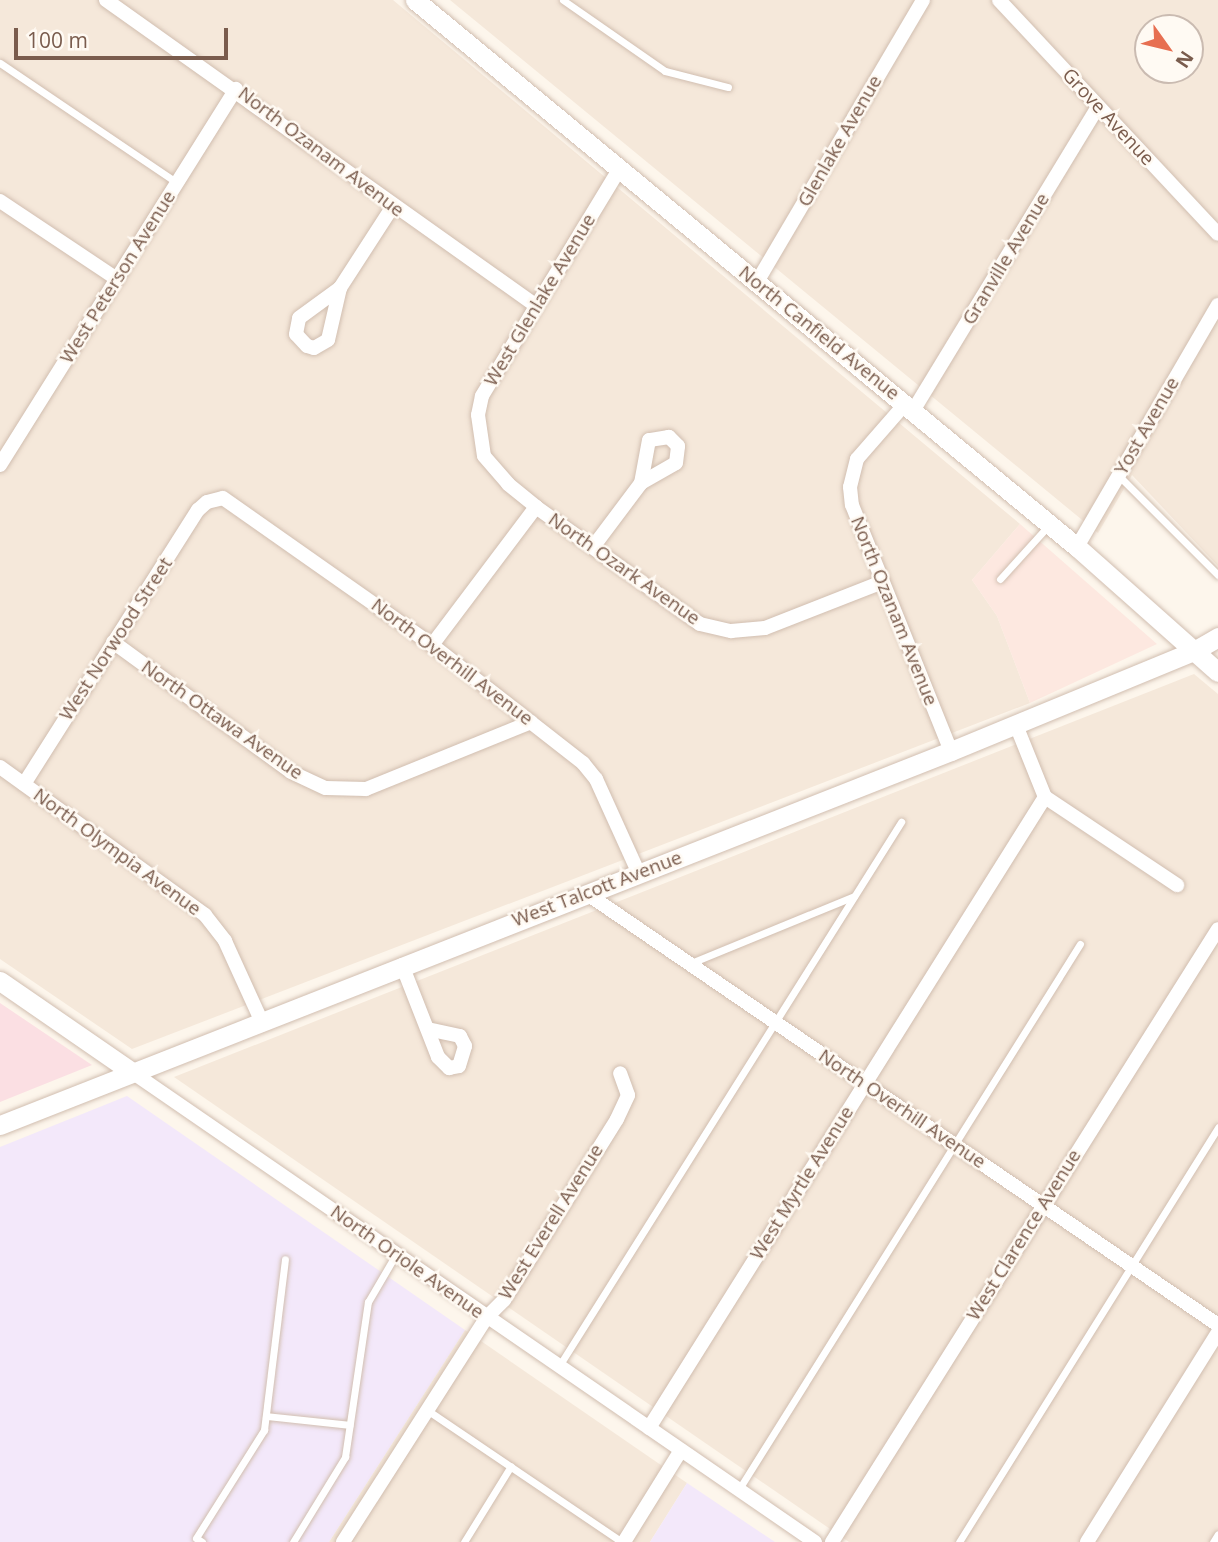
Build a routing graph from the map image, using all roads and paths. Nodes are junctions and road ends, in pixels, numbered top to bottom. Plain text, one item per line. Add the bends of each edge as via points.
1 (106, 0) edge
2 (415, 0) edge
3 (563, 0) edge
4 (923, 0) edge
5 (999, 0) edge
6 (0, 63) edge
7 (728, 88) dead end
8 (236, 89) junction
9 (1098, 107) junction
10 (620, 168) junction
11 (177, 183) junction
12 (0, 201) edge
13 (393, 206) junction
14 (1218, 234) edge
15 (117, 279) junction
16 (757, 282) junction
17 (340, 288) dead end
18 (535, 305) junction
19 (1218, 305) edge
20 (909, 408) junction
21 (479, 438) joint
22 (0, 465) edge
23 (1119, 475) junction
24 (640, 483) dead end
25 (214, 499) joint
26 (536, 507) junction
27 (1049, 524) junction
28 (1077, 547) junction
29 (593, 548) junction
30 (1218, 575) edge
31 (1000, 579) dead end
32 (880, 583) junction
33 (1218, 637) edge
34 (113, 642) junction
35 (432, 645) junction
36 (1194, 652) junction
37 (1218, 672) edge
38 (531, 722) junction
39 (1016, 724) junction
40 (951, 751) junction
41 (0, 767) edge
42 (23, 784) junction
43 (1045, 797) junction
44 (901, 822) dead end
45 (639, 874) junction
46 (1177, 885) dead end
47 (586, 893) junction
48 (855, 895) junction
49 (1218, 929) edge
50 (1080, 944) dead end
51 (690, 964) junction
52 (402, 965) junction
53 (0, 982) edge
54 (261, 1020) junction
55 (776, 1022) junction
56 (428, 1029) dead end
57 (132, 1072) junction
58 (620, 1073) dead end
59 (864, 1083) junction
60 (0, 1125) edge
61 (1218, 1128) edge
62 (954, 1144) junction
63 (1042, 1205) junction
64 (396, 1254) junction
65 (285, 1259) dead end
66 (1132, 1266) junction
67 (487, 1317) junction
68 (1218, 1325) edge
69 (1218, 1332) edge
70 (559, 1366) junction
71 (427, 1410) junction
72 (266, 1416) junction
73 (350, 1425) junction
74 (649, 1428) junction
75 (681, 1450) junction
76 (511, 1466) junction
77 (739, 1490) junction
78 (1218, 1534) edge
79 (202, 1542) edge
80 (293, 1542) edge
81 (343, 1542) edge
82 (464, 1542) edge
83 (623, 1542) edge
84 (814, 1542) edge
85 (832, 1542) edge
86 (959, 1542) edge
87 (1087, 1542) edge
88 (1213, 1542) edge

1 - 8 street, North Ozanam Avenue
2 - 10 street, North Canfield Avenue
3 - 7 lane via 665,71
4 - 16 street, Glenlake Avenue
5 - 9 street, Grove Avenue
6 - 11 lane
8 - 11 street, West Peterson Avenue
8 - 13 street, North Ozanam Avenue
9 - 14 street, Grove Avenue
9 - 20 street, Granville Avenue
10 - 16 street, North Canfield Avenue
10 - 18 street, West Glenlake Avenue
11 - 15 street, West Peterson Avenue
12 - 15 street
13 - 17 street
13 - 18 street, North Ozanam Avenue
15 - 22 street, West Peterson Avenue
16 - 20 street, North Canfield Avenue
18 - 21 street, West Glenlake Avenue via 482,396
19 - 23 street, Yost Avenue
20 - 27 street, North Canfield Avenue
20 - 32 street, North Ozanam Avenue via 857,459 850,487
21 - 26 street, North Ozark Avenue via 493,470
23 - 28 street, Yost Avenue
23 - 30 lane
24 - 29 street
25 - 34 street, West Norwood Street via 198,510
25 - 35 street, North Overhill Avenue via 232,502
26 - 29 street, North Ozark Avenue
26 - 35 street
27 - 28 street, North Canfield Avenue
27 - 31 lane
28 - 36 street, North Canfield Avenue
29 - 32 street, North Ozark Avenue via 687,617 731,631 765,628
32 - 40 street, North Ozanam Avenue
33 - 36 street, West Talcott Avenue
34 - 38 street, North Ottawa Avenue via 290,772 326,788 366,789
34 - 42 street, West Norwood Street
35 - 38 street, North Overhill Avenue
36 - 37 street, North Canfield Avenue
36 - 39 street, West Talcott Avenue
38 - 45 street, North Overhill Avenue via 596,779
39 - 40 street, West Talcott Avenue
39 - 43 street
40 - 45 street, West Talcott Avenue
41 - 42 street, North Olympia Avenue
42 - 54 street, North Olympia Avenue via 205,915 225,941
43 - 46 street
43 - 59 street, West Myrtle Avenue
44 - 48 lane
45 - 47 street, West Talcott Avenue
47 - 51 street, North Overhill Avenue
47 - 52 street, West Talcott Avenue
48 - 51 lane
48 - 55 lane
49 - 63 street, West Clarence Avenue
50 - 62 lane
51 - 55 street, North Overhill Avenue
52 - 54 street, West Talcott Avenue
52 - 56 street
53 - 57 street, North Oriole Avenue
54 - 57 street, West Talcott Avenue
55 - 59 street, North Overhill Avenue
55 - 70 lane
57 - 60 street, West Talcott Avenue
57 - 64 street, North Oriole Avenue
58 - 67 street, West Everell Avenue via 628,1095 617,1119 504,1300
59 - 62 street, North Overhill Avenue
59 - 74 street, West Myrtle Avenue
61 - 66 lane
62 - 63 street, North Overhill Avenue
62 - 77 lane
63 - 66 street, North Overhill Avenue
63 - 85 street, West Clarence Avenue
64 - 67 street, North Oriole Avenue
64 - 73 lane via 368,1302
65 - 72 lane
66 - 68 street, North Overhill Avenue
66 - 86 lane
67 - 70 street, North Oriole Avenue
67 - 71 street, West Everell Avenue
69 - 87 street
70 - 74 street, North Oriole Avenue
71 - 76 lane
71 - 81 street, West Everell Avenue
72 - 73 lane
72 - 79 lane via 264,1430 196,1538
73 - 80 lane via 345,1457
74 - 75 street, North Oriole Avenue
75 - 77 street, North Oriole Avenue
75 - 83 street
76 - 82 lane
76 - 83 lane
77 - 84 street, North Oriole Avenue
78 - 88 lane

